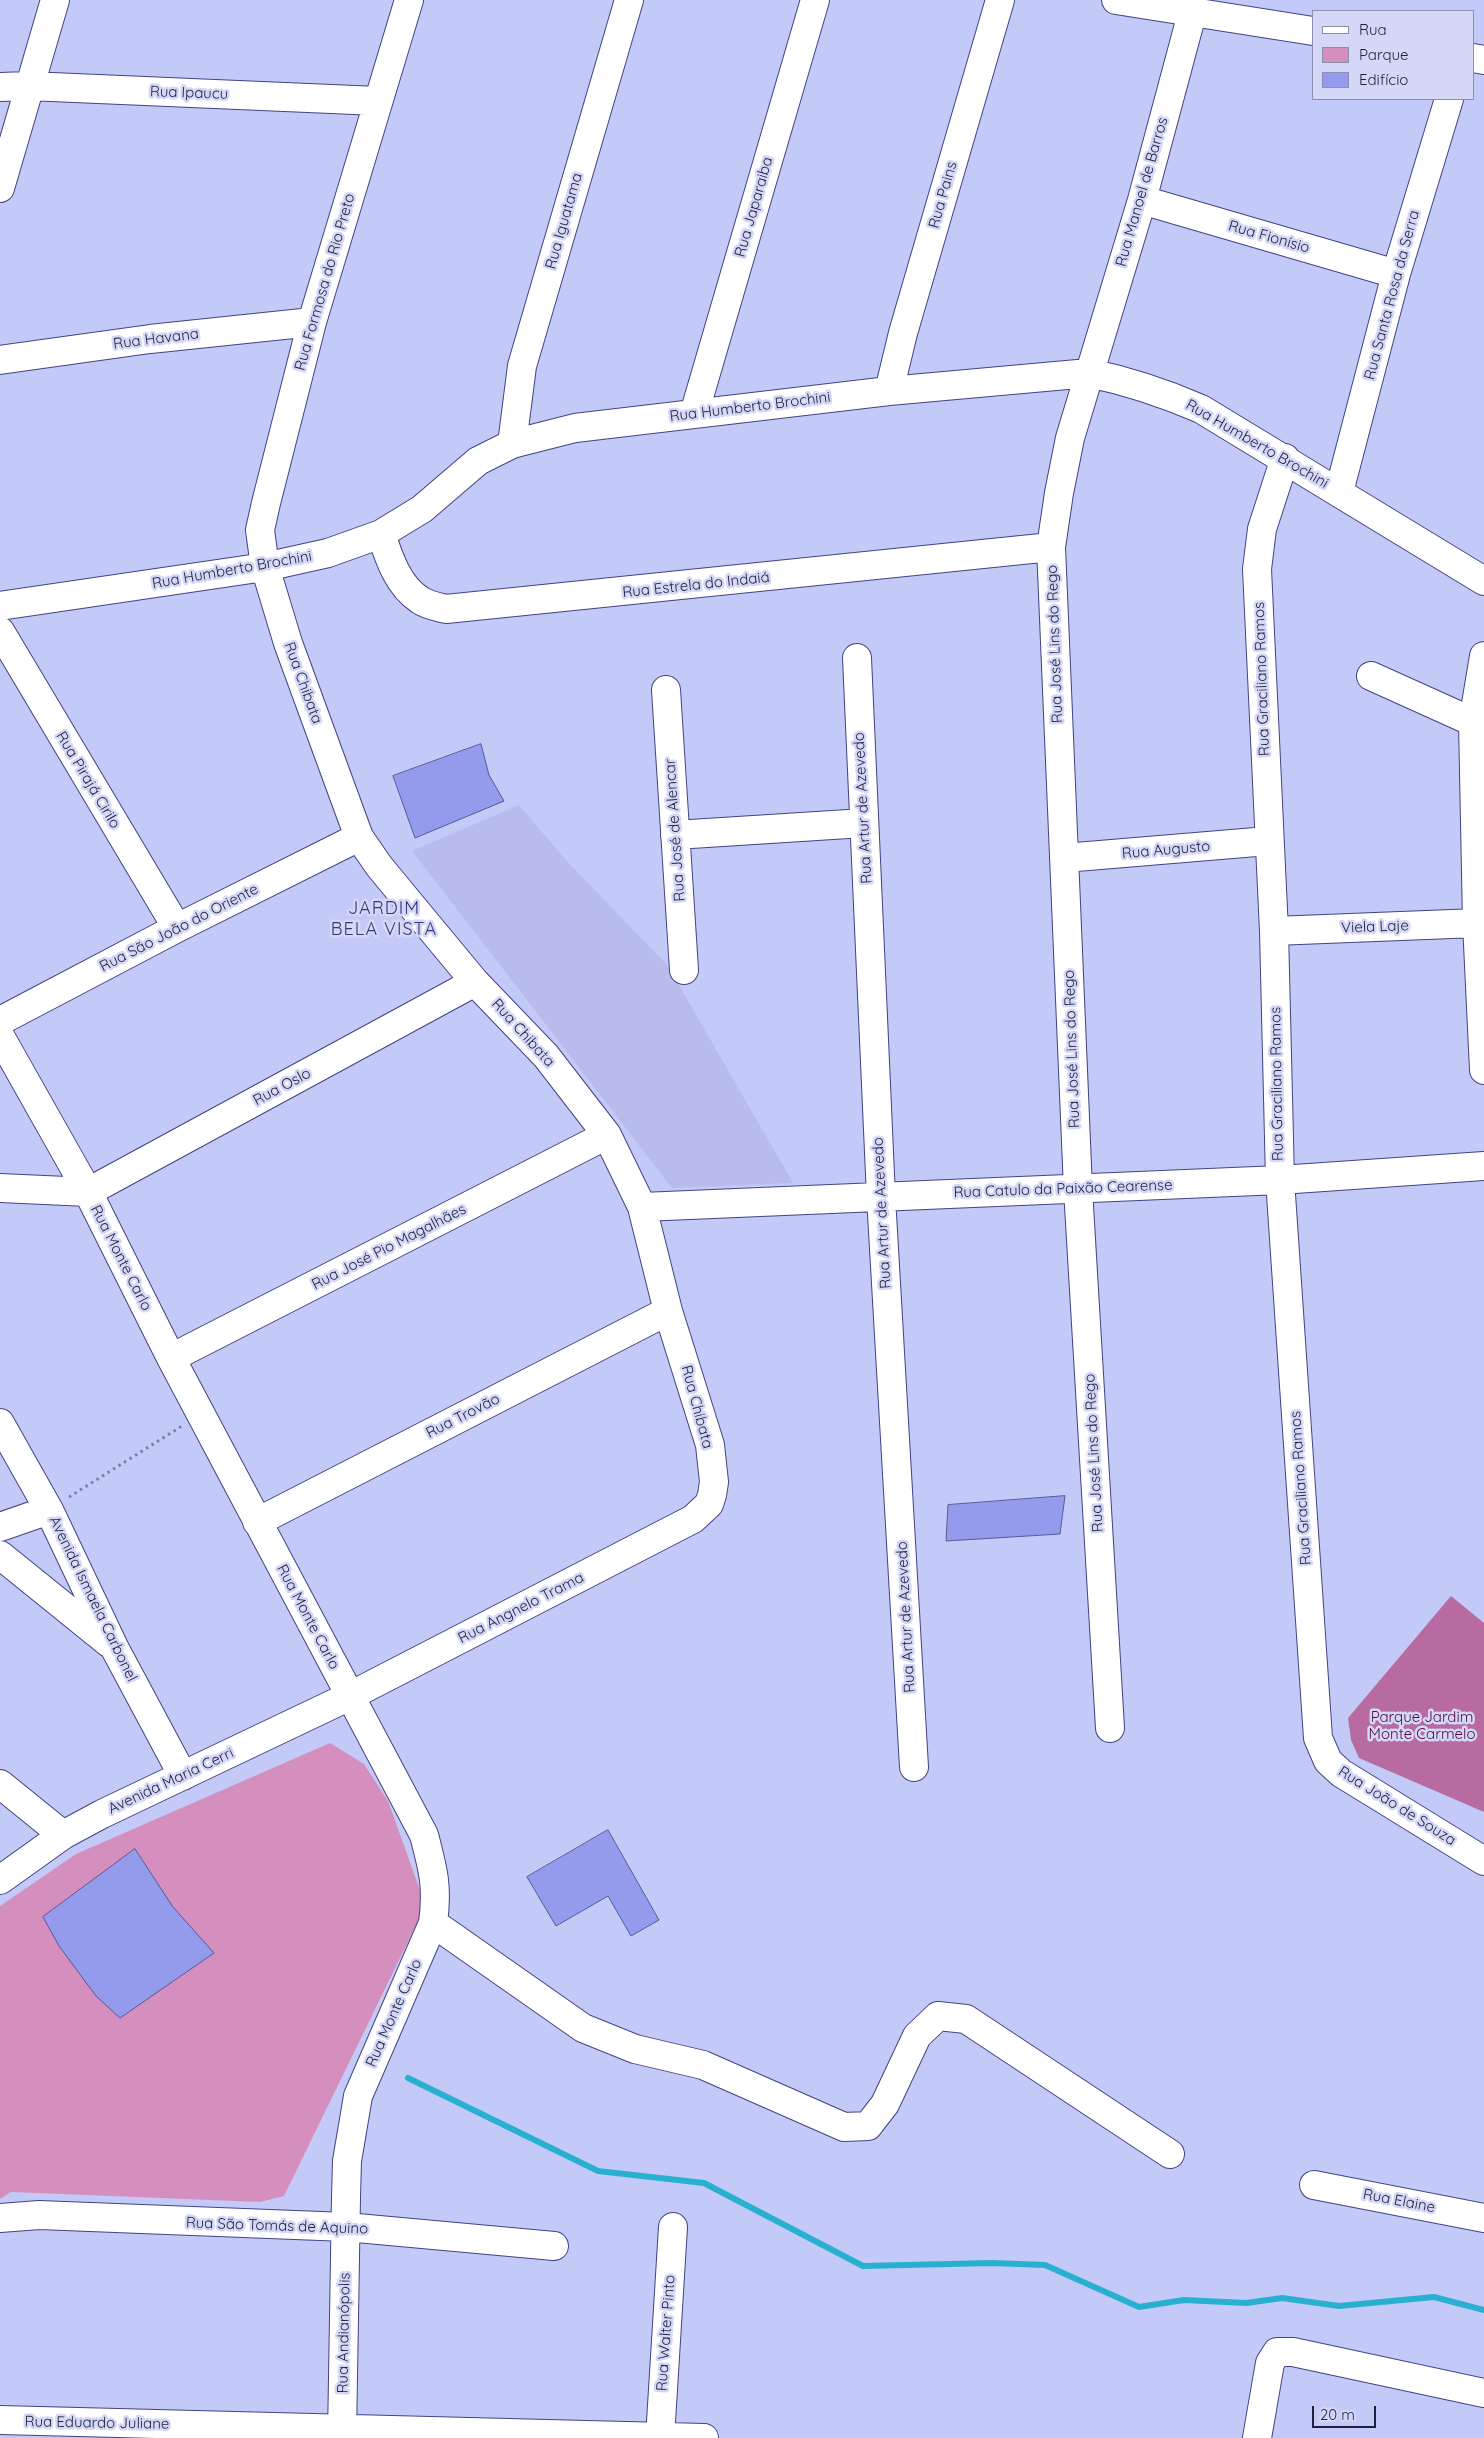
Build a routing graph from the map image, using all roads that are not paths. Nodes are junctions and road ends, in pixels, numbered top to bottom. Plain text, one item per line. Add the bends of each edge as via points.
1 (55, 0) edge
2 (409, 0) edge
3 (629, 0) edge
4 (815, 0) edge
5 (1000, 0) edge
6 (1116, 0) edge
7 (1193, 10) junction
8 (1312, 31) edge
9 (28, 86) junction
10 (0, 87) edge
11 (1449, 100) edge
12 (378, 101) junction
13 (0, 188) edge
14 (1142, 200) junction
15 (1396, 274) junction
16 (312, 322) junction
17 (0, 360) edge
18 (1089, 372) junction
19 (889, 391) junction
20 (694, 414) junction
21 (512, 444) junction
22 (1285, 458) junction
23 (1339, 492) junction
24 (381, 534) junction
25 (1051, 547) junction
26 (265, 567) junction
27 (1484, 581) edge
28 (0, 606) edge
29 (0, 631) edge
30 (1484, 656) edge
31 (857, 658) dead end
32 (1371, 676) dead end
33 (666, 690) dead end
34 (1474, 722) junction
35 (864, 823) junction
36 (675, 835) junction
37 (359, 837) junction
38 (1268, 841) junction
39 (1064, 858) junction
40 (1477, 923) junction
41 (177, 928) junction
42 (1274, 931) junction
43 (684, 970) dead end
44 (475, 982) junction
45 (0, 1021) edge
46 (0, 1036) edge
47 (1484, 1070) edge
48 (606, 1135) junction
49 (1484, 1166) edge
50 (1280, 1180) junction
51 (0, 1188) edge
52 (1078, 1189) junction
53 (88, 1192) junction
54 (881, 1197) junction
55 (642, 1207) junction
56 (668, 1311) junction
57 (171, 1358) junction
58 (0, 1423) edge
59 (49, 1510) junction
60 (693, 1519) joint
61 (257, 1522) junction
62 (0, 1527) edge
63 (0, 1555) edge
64 (114, 1647) junction
65 (350, 1696) junction
66 (1316, 1712) joint
67 (1110, 1728) dead end
68 (914, 1767) dead end
69 (183, 1776) junction
70 (0, 1784) edge
71 (63, 1834) junction
72 (1484, 1861) edge
73 (0, 1880) edge
74 (433, 1923) junction
75 (1170, 2154) dead end
76 (1314, 2185) dead end
77 (0, 2218) edge
78 (1484, 2218) edge
79 (346, 2227) junction
80 (673, 2227) dead end
81 (554, 2246) dead end
82 (1484, 2393) edge
83 (0, 2420) edge
84 (342, 2434) edge
85 (660, 2437) edge
86 (704, 2438) edge
87 (1257, 2438) edge

1 - 9 street
2 - 12 street, Rua Formosa do Rio Preto
3 - 21 street, Rua Iguatama via 522,366
4 - 20 street, Rua Japaraiba
5 - 19 street, Rua Pains
6 - 7 street
7 - 8 street
7 - 14 street, Rua Manoel de Barros
9 - 10 street, Rua Ipaucu
9 - 12 street, Rua Ipaucu
9 - 13 street
11 - 15 street, Rua Santa Rosa da Serra
12 - 16 street, Rua Formosa do Rio Preto
14 - 15 street, Rua Fionísio
14 - 18 street, Rua Manoel de Barros
15 - 23 street, Rua Santa Rosa da Serra
16 - 17 street, Rua Havana via 150,339
16 - 26 street, Rua Formosa do Rio Preto via 260,530
18 - 19 street, Rua Humberto Brochini
18 - 22 street, Rua Humberto Brochini via 1158,391 1202,409
18 - 25 street, Rua José Lins do Rego via 1058,493
19 - 20 street, Rua Humberto Brochini
20 - 21 street, Rua Humberto Brochini via 575,428
21 - 24 street, Rua Humberto Brochini via 478,461 422,509
22 - 23 street, Rua Humberto Brochini
22 - 38 street, Rua Graciliano Ramos via 1262,529 1258,569
23 - 27 street, Rua Humberto Brochini
24 - 25 street, Rua Estrela do Indaiá via 390,561 406,588 421,601 446,610
24 - 26 street, Rua Humberto Brochini via 328,553
25 - 39 street, Rua José Lins do Rego
26 - 28 street, Rua Humberto Brochini
26 - 37 street, Rua Chibata via 288,644
29 - 41 street, Rua Pirajá Cirilo
30 - 34 street
31 - 35 street, Rua Artur de Azevedo
32 - 34 street
33 - 36 street, Rua José de Alencar
34 - 40 street
35 - 36 street
35 - 54 street, Rua Artur de Azevedo
36 - 43 street, Rua José de Alencar
37 - 41 street, Rua São João do Oriente
37 - 44 street, Rua Chibata
38 - 39 street, Rua Augusto
38 - 42 street, Rua Graciliano Ramos
39 - 52 street, Rua José Lins do Rego
40 - 42 street, Viela Laje
40 - 47 street
41 - 45 street, Rua São João do Oriente
42 - 50 street, Rua Graciliano Ramos
44 - 48 street, Rua Chibata via 546,1056
44 - 53 street, Rua Oslo
46 - 53 street, Rua Monte Carlo
48 - 55 street, Rua Chibata
48 - 57 street, Rua José Pio Magalhães
49 - 50 street, Rua Catulo da Paixão Cearense
50 - 52 street, Rua Catulo da Paixão Cearense
50 - 66 street, Rua Graciliano Ramos
51 - 53 street
52 - 54 street, Rua Catulo da Paixão Cearense
52 - 67 street, Rua José Lins do Rego
53 - 57 street, Rua Monte Carlo
54 - 55 street, Rua Catulo da Paixão Cearense
54 - 68 street, Rua Artur de Azevedo
55 - 56 street, Rua Chibata
56 - 60 street, Rua Chibata via 710,1445 714,1482 710,1504
56 - 61 street, Rua Trovão
57 - 61 street, Rua Monte Carlo
58 - 59 street, Avenida Ismaela Carbonel
59 - 62 street
59 - 64 street, Avenida Ismaela Carbonel
60 - 65 street, Rua Angnelo Trama
61 - 65 street, Rua Monte Carlo
63 - 64 street
64 - 69 street, Avenida Ismaela Carbonel
65 - 69 street, Avenida Maria Cerri
65 - 74 street, Rua Monte Carlo via 424,1835 435,1874
66 - 72 street, Rua João de Souza via 1318,1738 1328,1761 1341,1773
69 - 71 street, Avenida Maria Cerri
70 - 71 street
71 - 73 street, Avenida Maria Cerri
74 - 75 street via 583,2028 635,2049 703,2065 844,2127 868,2126 885,2104 917,2036 938,2016 966,2019
74 - 79 street, Rua Monte Carlo via 358,2096 347,2161
76 - 78 street, Rua Elaine
77 - 79 street, Rua São Tomás de Aquino via 39,2215
79 - 81 street, Rua São Tomás de Aquino
79 - 84 street, Rua Andianópolis
80 - 85 street, Rua Walter Pinto
82 - 87 street via 1293,2352 1277,2352 1270,2363
83 - 84 street, Rua Eduardo Juliane
84 - 85 street, Rua Eduardo Juliane
85 - 86 street, Rua Eduardo Juliane

